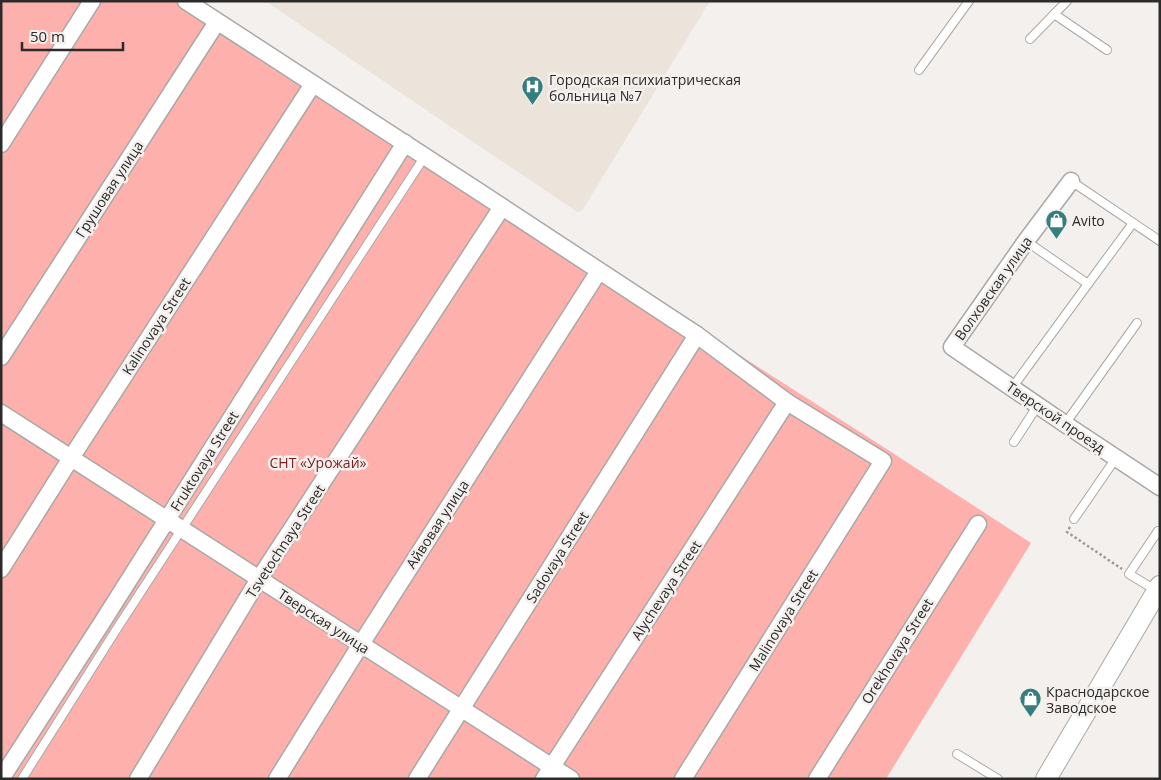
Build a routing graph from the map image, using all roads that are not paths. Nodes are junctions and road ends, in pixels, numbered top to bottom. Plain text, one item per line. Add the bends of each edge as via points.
1 (92, 1) edge
2 (186, 1) edge
3 (969, 1) edge
4 (1067, 1) edge
5 (1054, 14) junction
6 (217, 22) junction
7 (1030, 39) dead end
8 (1107, 50) dead end
9 (919, 70) dead end
10 (313, 84) junction
11 (405, 143) junction
12 (1, 144) edge
13 (425, 156) junction
14 (1071, 181) joint
15 (502, 207) junction
16 (1133, 223) junction
17 (1026, 241) junction
18 (1160, 241) edge
19 (599, 271) junction
20 (1088, 284) junction
21 (1138, 323) dead end
22 (697, 335) junction
23 (952, 347) joint
24 (1, 357) edge
25 (1012, 388) junction
26 (788, 402) junction
27 (1038, 406) junction
28 (1, 413) edge
29 (1065, 424) junction
30 (1014, 442) dead end
31 (71, 458) junction
32 (1116, 458) junction
33 (1160, 487) edge
34 (167, 519) junction
35 (1074, 520) road end
36 (978, 524) dead end
37 (182, 528) junction
38 (1158, 531) dead end
39 (1, 569) edge
40 (259, 579) junction
41 (1158, 592) edge
42 (361, 644) junction
43 (462, 707) junction
44 (957, 754) dead end
45 (548, 772) edge
46 (1, 779) edge
47 (22, 779) edge
48 (138, 779) edge
49 (277, 779) edge
50 (417, 779) edge
51 (572, 779) edge
52 (683, 779) edge
53 (817, 779) edge
54 (998, 779) edge
55 (1046, 779) edge

1 - 12 street
2 - 6 street
3 - 9 lane
4 - 5 lane
5 - 7 lane
5 - 8 lane
6 - 10 street
6 - 24 street, Грушовая улица
10 - 11 street
10 - 31 street, Kalinovaya Street
11 - 13 street
11 - 34 street, Fruktovaya Street
13 - 15 street
13 - 37 lane
14 - 16 lane
14 - 17 street, Волховская улица
15 - 19 street
15 - 40 street, Tsvetochnaya Street
16 - 18 lane
16 - 20 lane
17 - 20 lane
17 - 23 street, Волховская улица
19 - 22 street
19 - 42 street, Айвовая улица
20 - 25 lane
21 - 29 lane
22 - 26 street
22 - 43 street, Sadovaya Street
23 - 25 street, Тверской проезд
25 - 27 street, Тверской проезд
26 - 45 street, Alychevaya Street
26 - 52 street, Malinovaya Street via 883,461
27 - 29 street, Тверской проезд
27 - 30 lane
28 - 31 street, Тверская улица
29 - 32 street, Тверской проезд
31 - 34 street, Тверская улица
31 - 39 street, Kalinovaya Street
32 - 33 street, Тверской проезд
32 - 35 lane
34 - 37 street, Тверская улица
34 - 46 street, Fruktovaya Street
36 - 53 street, Orekhovaya Street
37 - 40 street, Тверская улица
37 - 47 lane
38 - 41 lane via 1130,574
40 - 42 street, Тверская улица
40 - 48 street, Tsvetochnaya Street
41 - 55 street
42 - 43 street, Тверская улица
42 - 49 street, Айвовая улица
43 - 45 street, Тверская улица
43 - 50 street, Sadovaya Street
44 - 54 lane
45 - 51 street, Тверская улица

